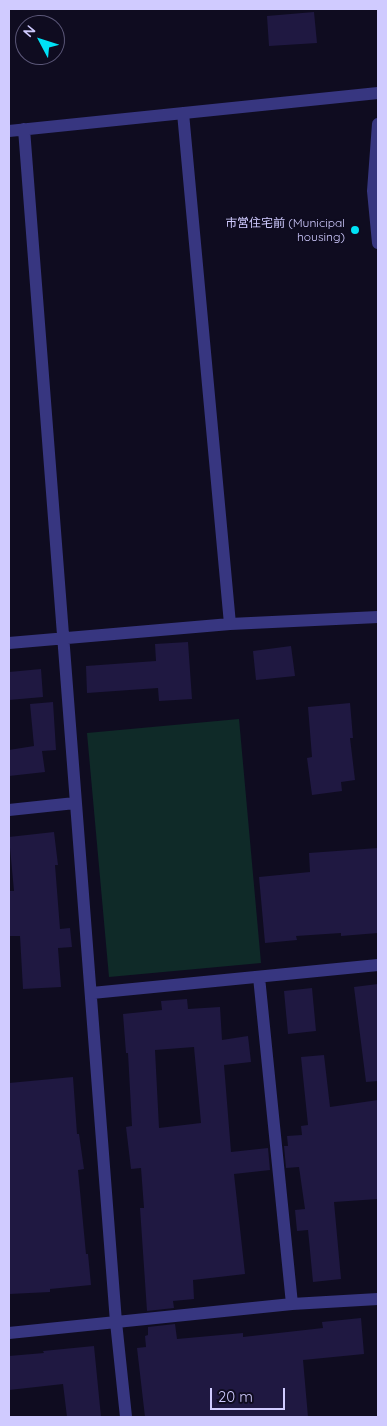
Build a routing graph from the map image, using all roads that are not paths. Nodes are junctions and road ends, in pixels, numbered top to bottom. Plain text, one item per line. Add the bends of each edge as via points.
1 (378, 93) edge
2 (183, 113) junction
3 (378, 124) edge
4 (24, 129) junction
5 (9, 131) edge
6 (378, 243) edge
7 (378, 616) edge
8 (230, 624) junction
9 (63, 639) junction
10 (9, 643) edge
11 (75, 803) junction
12 (9, 810) edge
13 (378, 965) edge
14 (259, 977) junction
15 (92, 993) junction
16 (378, 1299) edge
17 (292, 1304) junction
18 (116, 1322) junction
19 (9, 1332) edge
20 (126, 1417) edge

1 - 2 street
2 - 4 street
2 - 8 street
3 - 6 street via 373,191
4 - 5 street
4 - 9 street
7 - 8 street
8 - 9 street
9 - 10 street
9 - 11 street
11 - 12 street
11 - 15 street
13 - 14 street
14 - 15 street
14 - 17 street
15 - 18 street
16 - 17 street
17 - 18 street
18 - 19 street
18 - 20 street

